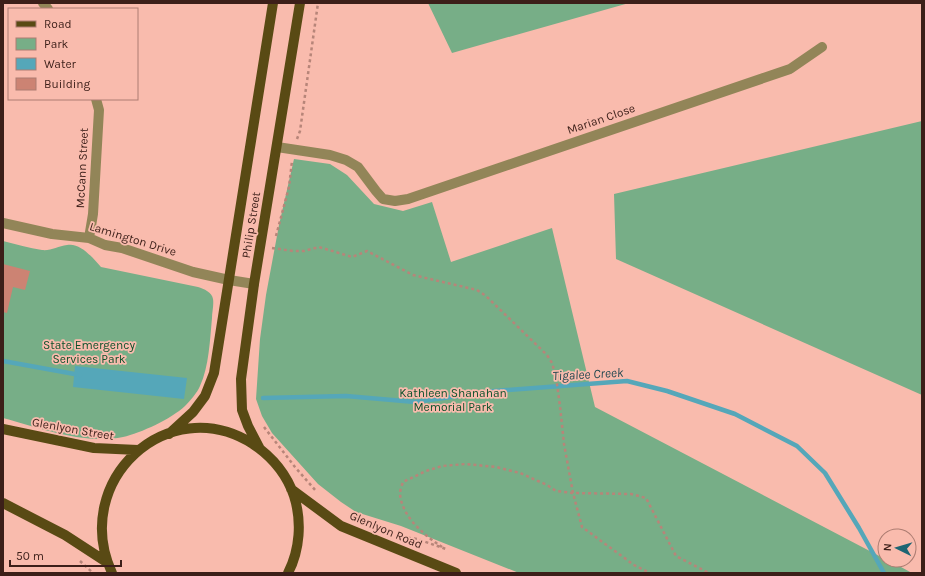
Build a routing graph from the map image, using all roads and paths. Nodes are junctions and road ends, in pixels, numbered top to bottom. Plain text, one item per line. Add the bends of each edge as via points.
1 (273, 3) edge
2 (300, 3) edge
3 (318, 3) edge
4 (822, 47) dead end
5 (96, 100) edge
6 (300, 131) dead end
7 (277, 147) junction
8 (292, 157) dead end
9 (3, 223) edge
10 (89, 238) junction
11 (272, 248) junction
12 (271, 255) dead end
13 (229, 280) junction
14 (254, 284) junction
15 (261, 422) dead end
16 (3, 428) edge
17 (169, 434) junction
18 (260, 449) junction
19 (138, 450) junction
20 (291, 489) junction
21 (572, 494) junction
22 (322, 496) dead end
23 (3, 503) edge
24 (402, 536) dead end
25 (108, 563) junction
26 (112, 573) edge
27 (288, 573) edge
28 (456, 573) edge
29 (650, 573) edge
30 (709, 573) edge

1 - 13 main road, Philip Street
2 - 7 main road, Philip Street
3 - 6 path
4 - 7 street, Marian Close via 783,71 408,199 383,199 358,167 346,160
5 - 10 street, McCann Street via 98,117 93,214
7 - 14 main road, Philip Street
8 - 11 path via 289,187
9 - 10 street, Lamington Drive via 52,234
10 - 13 street, Lamington Drive via 193,272
11 - 12 path
11 - 21 path via 293,252 319,247 352,257 367,251 413,275 477,290 503,311 552,363
13 - 14 street, Lamington Drive
13 - 17 main road, Philip Street via 214,373 204,396 193,412
14 - 18 main road, Philip Street via 241,393 242,410
15 - 22 path via 295,467
16 - 19 main road, Glenlyon Street via 94,448
17 - 18 main road via 200,428 216,430 237,436
17 - 19 main road
18 - 20 main road via 273,460
19 - 25 main road via 118,474 105,501 101,532
20 - 27 main road via 299,521 296,553
20 - 28 main road, Glenlyon Road via 341,526
21 - 24 path via 556,491 520,473 496,467 466,464 442,466 403,482 400,493 405,513 429,539 446,550
21 - 29 path via 582,527 634,565
21 - 30 path via 631,494 646,498 676,556
23 - 25 main road via 64,535
25 - 26 main road

